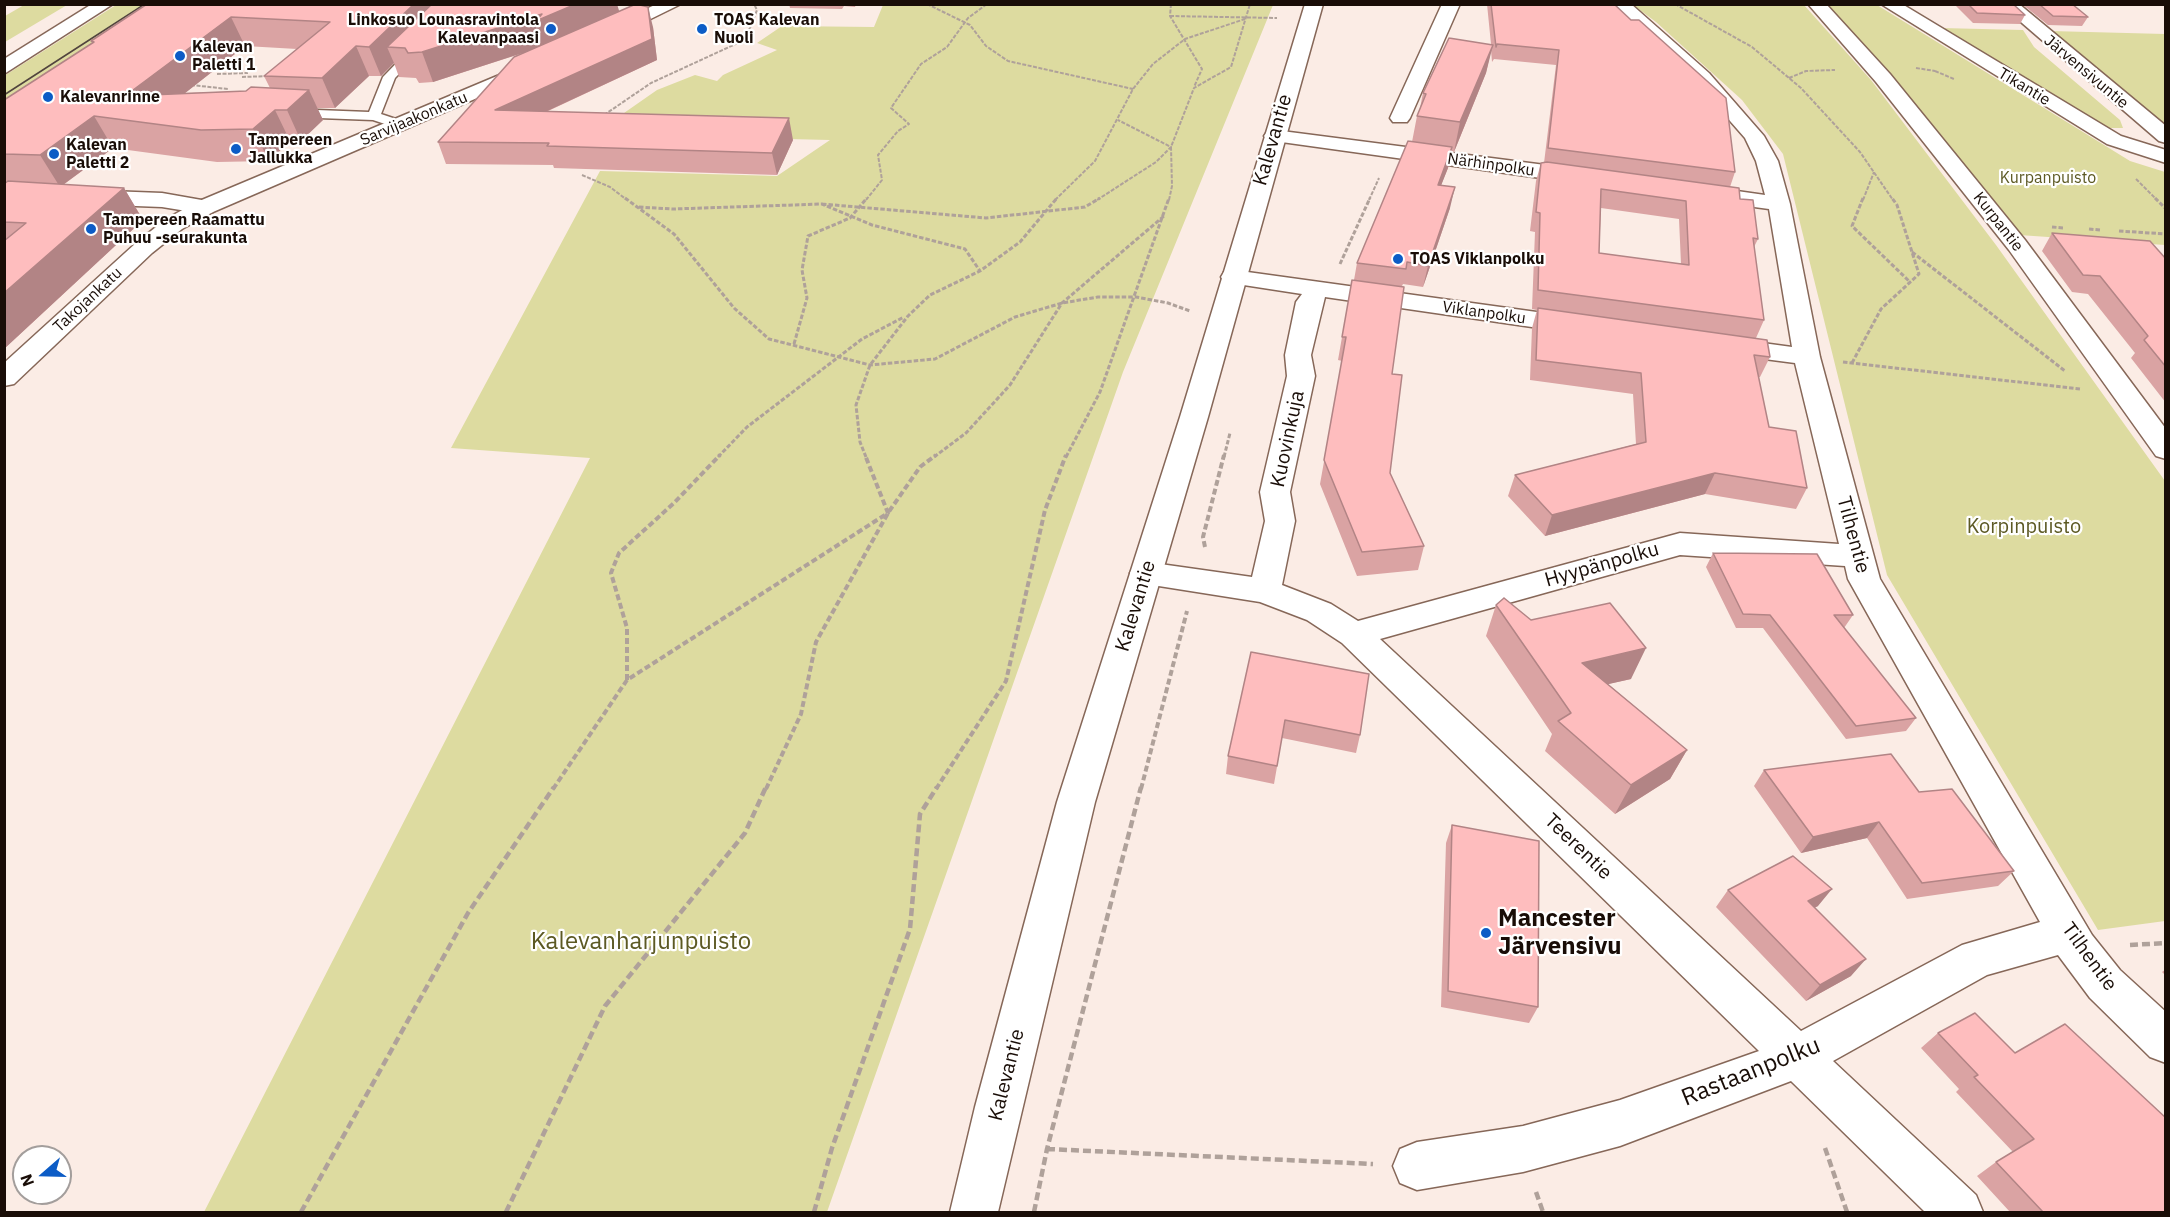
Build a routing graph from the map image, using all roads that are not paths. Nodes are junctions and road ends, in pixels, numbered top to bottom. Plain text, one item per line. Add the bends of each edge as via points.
1 (105, 4) edge
2 (673, 4) edge
3 (1314, 4) edge
4 (1451, 4) edge
5 (1620, 4) edge
6 (1816, 4) edge
7 (1889, 4) edge
8 (2008, 4) edge
9 (592, 40) edge
10 (422, 45) edge
11 (548, 60) edge
12 (4, 68) edge
13 (279, 112) edge
14 (374, 116) junction
15 (1400, 118) dead end
16 (400, 125) junction
17 (1274, 136) junction
18 (2166, 137) edge
19 (2166, 158) edge
20 (1604, 180) edge
21 (1674, 189) edge
22 (4, 194) edge
23 (43, 195) junction
24 (1779, 204) junction
25 (205, 207) junction
26 (21, 212) edge
27 (1233, 277) junction
28 (1318, 290) junction
29 (1602, 329) edge
30 (1704, 343) edge
31 (1807, 357) junction
32 (4, 378) edge
33 (2166, 450) edge
34 (1856, 556) junction
35 (1146, 573) junction
36 (1265, 591) junction
37 (1354, 634) junction
38 (2069, 933) junction
39 (2166, 1042) edge
40 (1796, 1058) junction
41 (1417, 1166) road end
42 (974, 1212) edge
43 (1959, 1212) edge

1 - 12 street
2 - 9 street
3 - 17 street, Kalevantie
4 - 15 street
5 - 24 street, Tilhentie via 1702,77 1754,135 1767,161
6 - 33 street, Kurpantie via 1870,63 2017,245
7 - 19 street, Tikantie via 2114,140
8 - 18 street, Järvensivuntie
10 - 14 lane via 390,76
11 - 16 street, Sarvijaakonkatu
13 - 14 lane
14 - 16 lane
16 - 25 street, Sarvijaakonkatu
17 - 20 street, Närhinpolku
17 - 27 street, Kalevantie
21 - 24 street
22 - 23 street
23 - 25 street via 162,200
23 - 26 lane
24 - 31 street, Tilhentie
25 - 32 street, Takojankatu via 174,224 144,248
27 - 28 street, Viklanpolku
27 - 35 street, Kalevantie
28 - 29 street, Viklanpolku
28 - 36 street, Kuovinkuja via 1309,302 1298,354 1301,376 1275,492 1280,521
30 - 31 street
31 - 34 street, Tilhentie
34 - 37 street, Hyypänpolku via 1680,544
34 - 38 street, Tilhentie via 1864,579
35 - 36 street, Teerentie
35 - 42 street, Kalevantie via 1076,802
36 - 37 street, Teerentie via 1319,612
37 - 40 street, Teerentie
38 - 39 street, Tilhentie via 2105,984
38 - 40 street, Rastaanpolku via 1977,959
40 - 41 street, Rastaanpolku via 1620,1123 1523,1149
40 - 43 street, Teerentie

